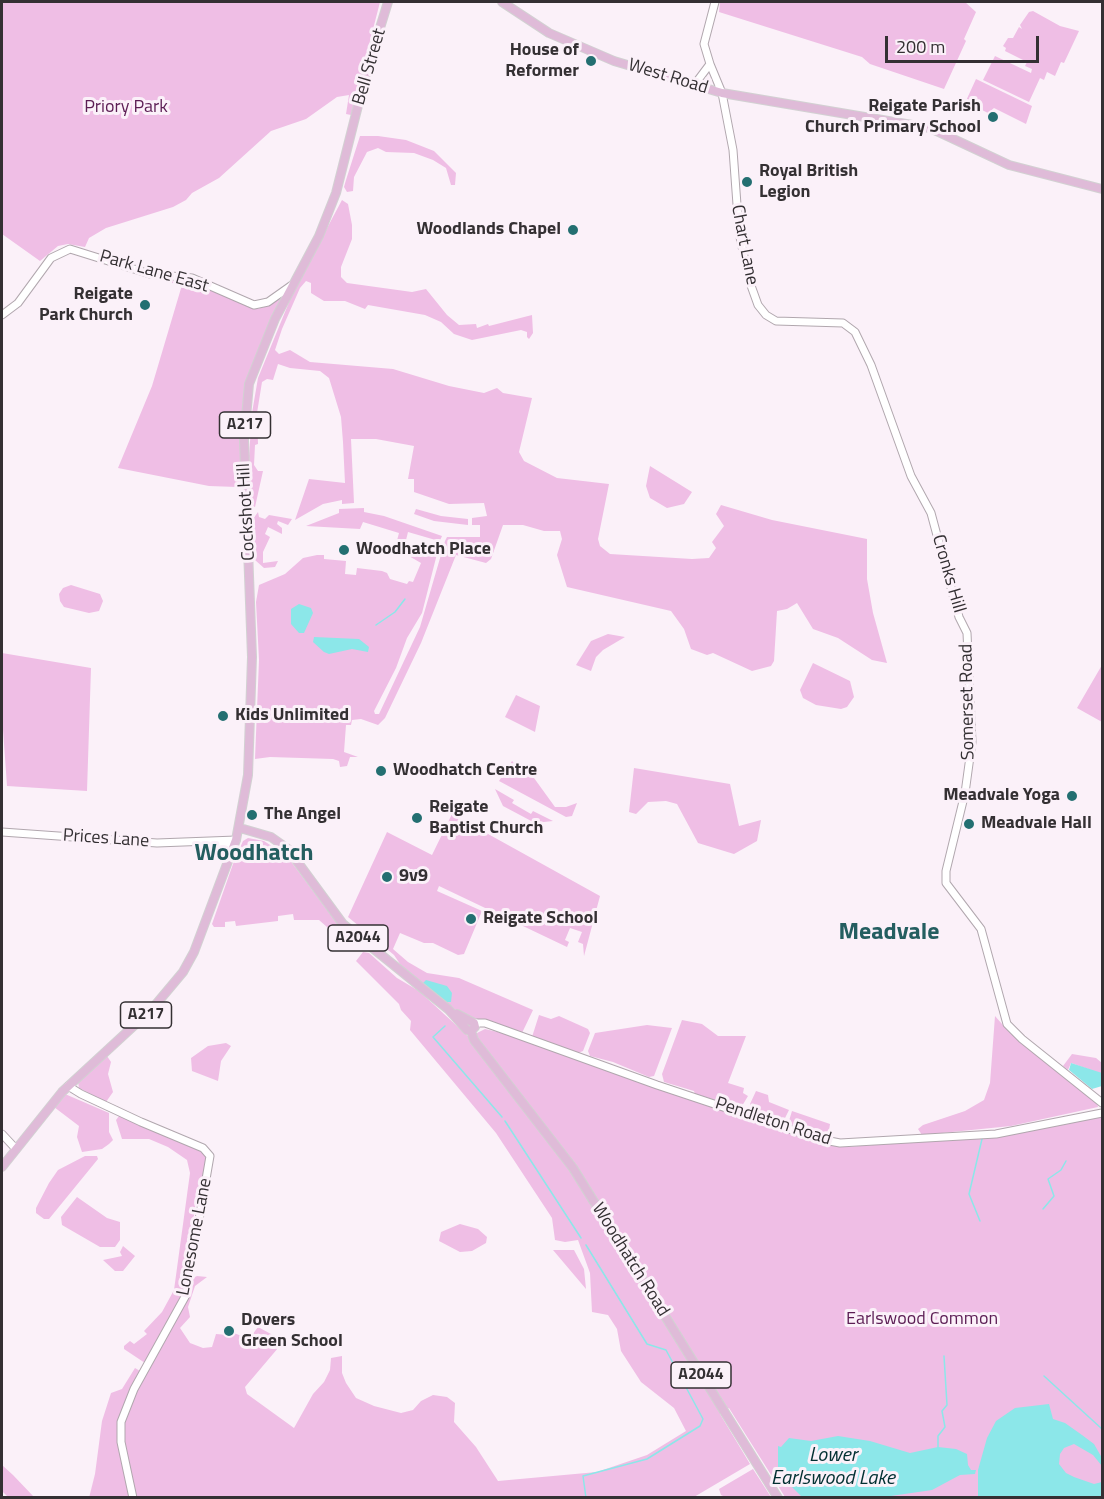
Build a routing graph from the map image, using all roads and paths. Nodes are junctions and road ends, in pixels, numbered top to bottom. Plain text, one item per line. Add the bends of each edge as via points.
1 (388, 2) edge
2 (502, 2) edge
3 (715, 2) edge
4 (710, 64) junction
5 (696, 84) junction
6 (723, 93) junction
7 (353, 132) joint
8 (1102, 189) edge
9 (292, 285) junction
10 (2, 315) edge
11 (931, 513) joint
12 (967, 633) joint
13 (240, 828) junction
14 (2, 832) edge
15 (234, 844) junction
16 (471, 1026) junction
17 (68, 1086) junction
18 (1102, 1103) edge
19 (1102, 1113) edge
20 (2, 1134) edge
21 (16, 1149) junction
22 (2, 1167) edge
23 (133, 1497) edge
24 (778, 1497) edge

1 - 7 main road, Bell Street / A217
2 - 5 main road, West Road via 549,33 614,61
3 - 4 street, Chart Lane via 704,44
4 - 5 street
4 - 6 street, Chart Lane
5 - 6 main road, West Road
6 - 8 main road, West Road via 930,128 1009,165
6 - 11 street, Chart Lane via 733,150 739,232 758,305 776,321 843,323 852,328 871,365 911,476
7 - 9 main road, Cockshot Hill / A217 via 328,214
9 - 10 street, Park Lane East via 267,302 254,305 192,278 153,275 70,249 51,258 18,303
9 - 13 main road, Cockshot Hill / A217 via 249,384 244,440 252,657 248,776
11 - 12 street, Cronks Hill via 959,617
12 - 18 street, Somerset Road via 971,751 946,883 984,936 1007,1024
13 - 15 main road, Cockshot Hill / A217
13 - 16 main road, A2044 via 271,837 288,849 343,924
14 - 15 street, Prices Lane via 137,842
15 - 17 main road, A217 via 195,952 183,972 152,1009
16 - 19 street, Pendleton Road via 482,1022 657,1085 840,1143 996,1134
16 - 24 main road, Woodhatch Road / A2044 via 474,1040 594,1201
17 - 21 main road, A217
17 - 23 street, Lonesome Lane via 150,1127 203,1148 210,1156 186,1295 134,1389 121,1422 121,1442
20 - 21 street
21 - 22 main road, A217

